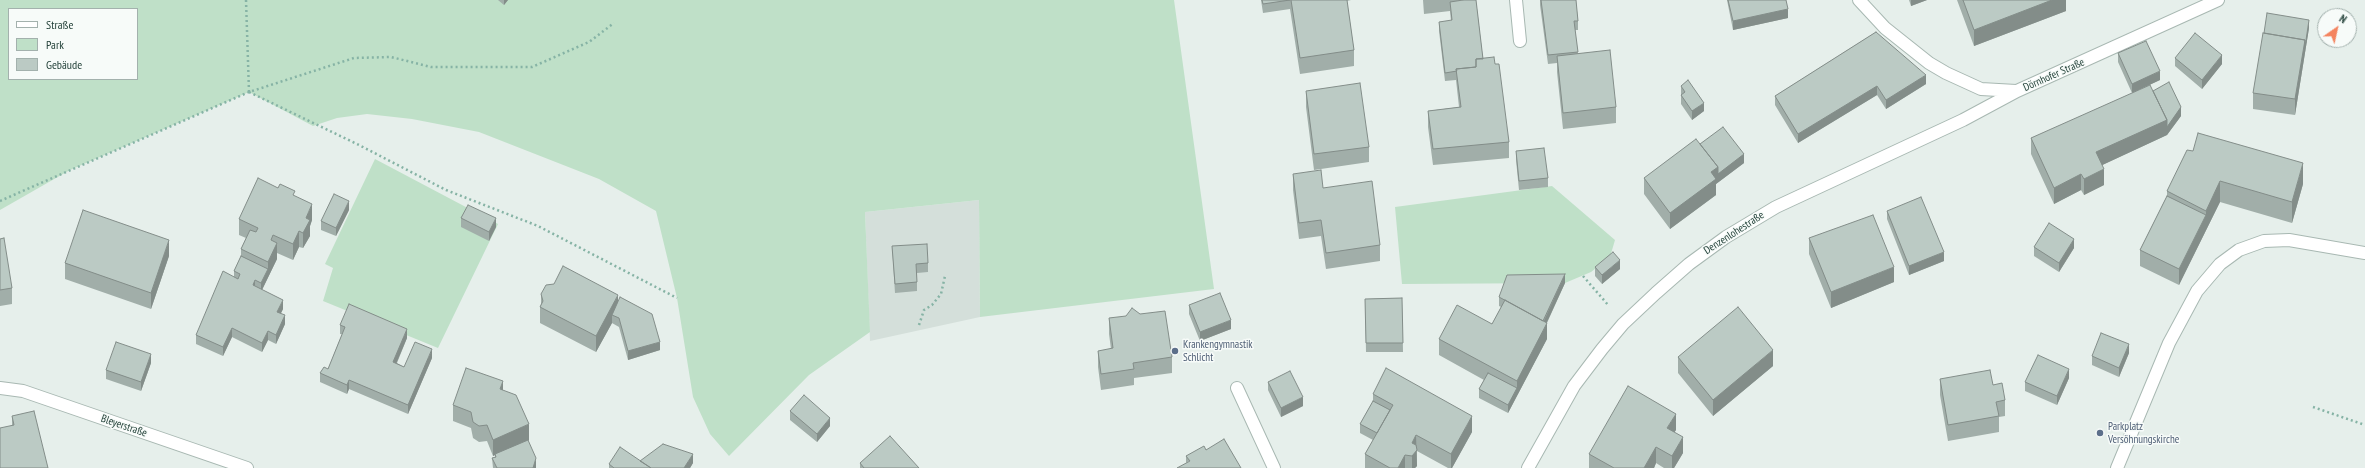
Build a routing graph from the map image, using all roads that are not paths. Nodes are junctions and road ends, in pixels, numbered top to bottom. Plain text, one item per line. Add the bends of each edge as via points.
1 (1516, 0) edge
2 (1860, 0) edge
3 (2218, 0) edge
4 (1520, 41) dead end
5 (2017, 91) junction
6 (2365, 254) edge
7 (0, 388) edge
8 (1237, 388) dead end
9 (247, 468) edge
10 (1274, 468) edge
11 (1528, 468) edge
12 (2116, 468) edge

1 - 4 street
2 - 5 street, Dörnhofer Straße via 1897,38 1946,73 1982,89
3 - 5 street, Dörnhofer Straße
5 - 11 street, Denzenlohestraße via 1963,120 1751,220 1689,264 1623,324 1574,386
6 - 12 street via 2289,240 2264,241 2239,250 2220,264 2197,291 2169,343
7 - 9 street, Bleyerstraße via 23,391
8 - 10 street

